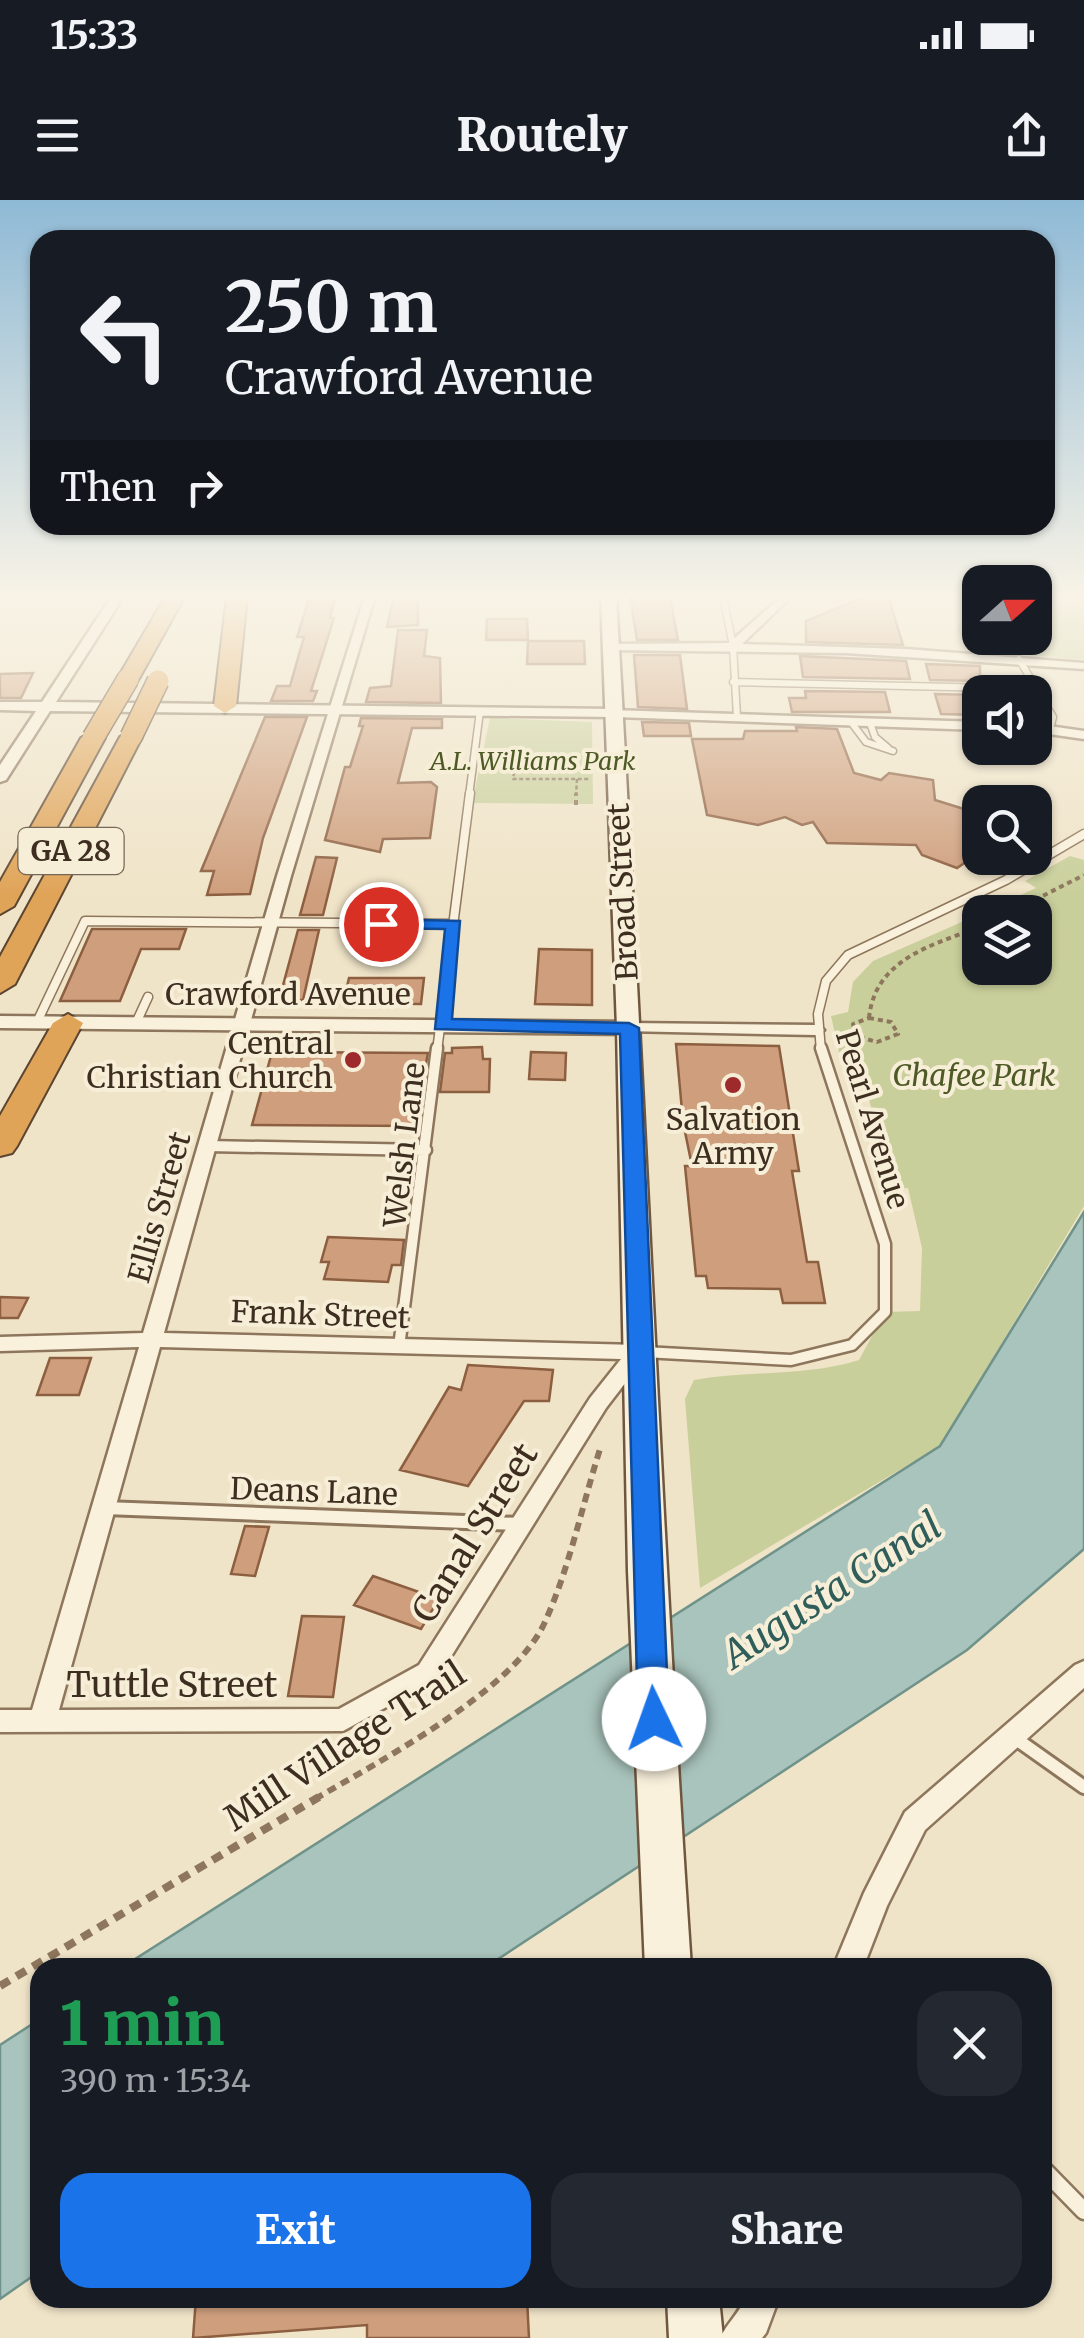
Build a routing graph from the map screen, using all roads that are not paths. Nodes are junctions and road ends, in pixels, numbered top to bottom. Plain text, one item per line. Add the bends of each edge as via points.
1 (55, 696) edge
2 (118, 696) edge
3 (151, 696) edge
4 (226, 696) edge
5 (338, 696) edge
6 (614, 696) edge
7 (735, 696) edge
8 (0, 706) edge
9 (48, 706) junction
10 (225, 706) junction
11 (334, 707) junction
12 (480, 711) junction
13 (616, 713) junction
14 (737, 716) junction
15 (851, 722) junction
16 (870, 723) junction
17 (962, 726) edge
18 (1052, 729) edge
19 (1084, 735) edge
20 (0, 777) edge
21 (1084, 834) edge
22 (0, 906) edge
23 (272, 924) junction
24 (454, 924) junction
25 (5, 974) edge
26 (148, 997) dead end
27 (0, 1022) edge
28 (53, 1022) junction
29 (136, 1022) junction
30 (242, 1022) junction
31 (442, 1025) junction
32 (629, 1028) junction
33 (816, 1030) junction
34 (0, 1146) edge
35 (204, 1146) junction
36 (426, 1150) junction
37 (150, 1340) junction
38 (0, 1344) edge
39 (399, 1346) junction
40 (638, 1352) junction
41 (105, 1508) junction
42 (520, 1524) junction
43 (1084, 1672) edge
44 (42, 1720) junction
45 (343, 1720) joint
46 (0, 1721) edge
47 (1012, 1736) junction
48 (1084, 1786) edge
49 (667, 1958) edge
50 (852, 1958) edge
51 (1052, 2178) edge
52 (1084, 2211) edge
53 (694, 2308) edge
54 (759, 2308) edge
55 (696, 2338) edge
56 (738, 2338) edge

1 - 9 street
2 - 22 highway, GA 28, bridge
3 - 25 highway, GA 28, bridge
4 - 10 highway
5 - 11 street, Ellis Street
6 - 13 main road, Broad Street
7 - 14 lane
8 - 9 street
9 - 10 street
9 - 20 street
10 - 11 street
11 - 12 street
11 - 23 street, Ellis Street
12 - 13 street
12 - 24 lane, Welsh Lane
13 - 14 street
13 - 32 main road, Broad Street
14 - 15 street
15 - 16 street
15 - 16 lane via 866,742 892,751
16 - 17 street
18 - 19 street
21 - 33 lane, Pearl Avenue via 1032,870 848,954 827,972
23 - 24 lane
23 - 28 lane via 86,920
23 - 30 street, Ellis Street
24 - 31 lane, Welsh Lane
26 - 29 lane
27 - 28 street, Crawford Avenue
28 - 29 street, Crawford Avenue
28 - 34 highway
29 - 30 street, Crawford Avenue
30 - 31 street, Crawford Avenue
30 - 35 street, Ellis Street
31 - 32 street, Crawford Avenue
31 - 36 lane, Welsh Lane
32 - 33 street, Crawford Avenue
32 - 40 main road, Broad Street
33 - 40 lane, Pearl Avenue via 886,1247 885,1312 852,1345 791,1360
35 - 36 lane
35 - 37 street, Ellis Street
36 - 39 lane, Welsh Lane
37 - 38 street, Frank Street
37 - 39 street, Frank Street
37 - 41 street, Ellis Street
39 - 40 street, Frank Street
40 - 42 street, Canal Street
40 - 49 main road, Broad Street
41 - 42 lane, Deans Lane
41 - 44 street, Ellis Street
42 - 45 street, Canal Street via 428,1672
43 - 47 street
44 - 45 street, Tuttle Street
44 - 46 street, Tuttle Street
47 - 48 lane
47 - 50 street via 916,1821
51 - 52 lane
53 - 55 main road
54 - 56 street

